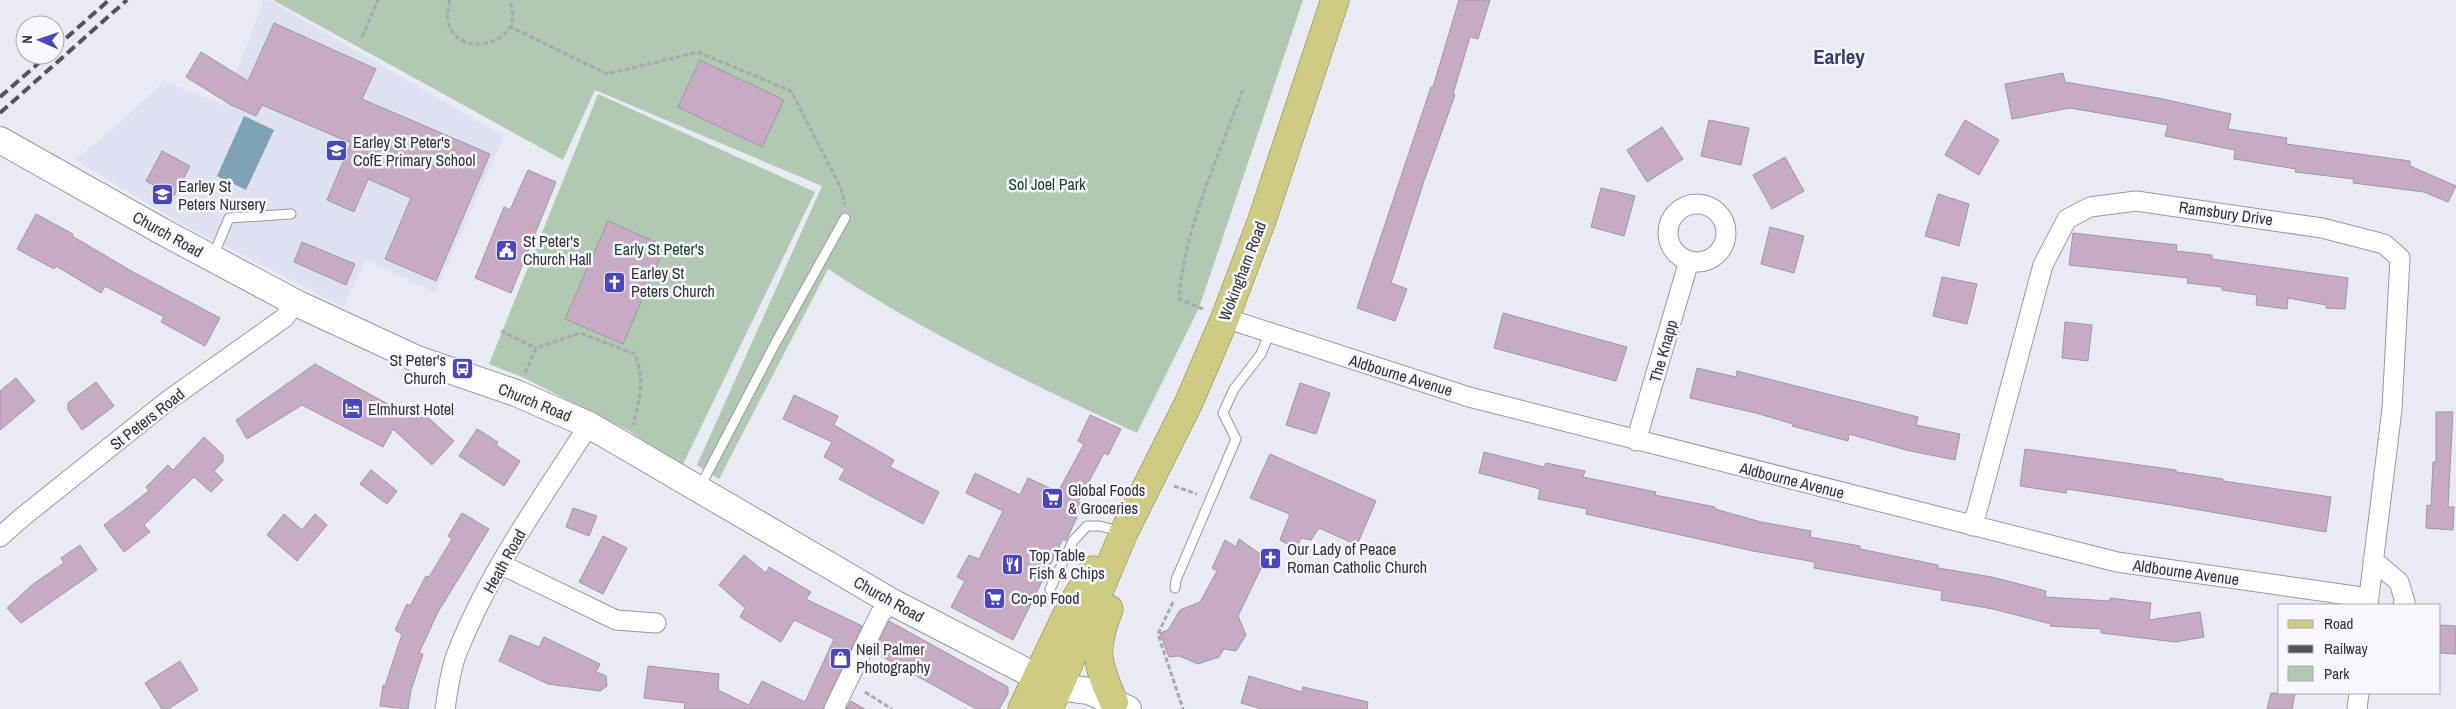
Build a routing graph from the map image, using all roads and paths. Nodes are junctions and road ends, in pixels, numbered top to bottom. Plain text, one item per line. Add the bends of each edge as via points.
1 (378, 0) edge
2 (450, 0) edge
3 (509, 0) edge
4 (1335, 0) edge
5 (509, 26) junction
6 (362, 37) dead end
7 (1243, 89) dead end
8 (8, 144) edge
9 (291, 214) dead end
10 (845, 218) joint
11 (212, 258) junction
12 (1689, 261) dead end
13 (296, 303) junction
14 (1216, 314) junction
15 (501, 331) dead end
16 (1270, 332) junction
17 (536, 348) junction
18 (516, 393) junction
19 (589, 425) junction
20 (1636, 440) junction
21 (623, 443) junction
22 (1174, 486) dead end
23 (698, 490) junction
24 (1210, 499) junction
25 (1973, 526) junction
26 (1124, 532) junction
27 (0, 537) edge
28 (2373, 560) junction
29 (502, 564) junction
30 (1175, 588) joint
31 (892, 602) junction
32 (2369, 602) edge
33 (2404, 604) edge
34 (656, 623) dead end
35 (847, 682) junction
36 (1048, 691) edge
37 (2358, 694) edge
38 (1121, 706) edge
39 (444, 709) edge
40 (834, 709) edge
41 (892, 709) edge
42 (1022, 709) edge
43 (1082, 709) edge
44 (1183, 709) edge
45 (2357, 709) edge

1 - 6 path
2 - 5 path via 447,18 450,28 466,42 486,45 496,41
3 - 5 path via 512,15
4 - 14 main road, Wokingham Road via 1262,220
5 - 10 path via 607,74 698,52 791,92 841,188
7 - 14 path via 1181,270 1179,299
8 - 11 main road, Church Road
9 - 11 lane via 229,218
10 - 23 lane
11 - 13 main road, Church Road
12 - 20 street, The Knapp
13 - 18 main road, Church Road via 417,359
13 - 27 street, St Peters Road via 284,318 170,399
14 - 16 street, Aldbourne Avenue
14 - 26 main road, Wokingham Road via 1189,402
15 - 17 path
16 - 20 street, Aldbourne Avenue via 1469,397
16 - 24 lane via 1262,354 1234,389 1223,413 1236,439
17 - 18 path
17 - 21 path via 580,333 636,354 642,372 640,397 631,432
18 - 19 main road, Church Road
19 - 21 main road, Church Road
19 - 29 street, Heath Road
20 - 25 street, Aldbourne Avenue
21 - 23 main road, Church Road
22 - 24 path
23 - 31 main road, Church Road
24 - 30 lane
25 - 28 street, Ramsbury Drive via 2043,265 2067,219 2090,207 2136,201 2322,228 2384,244 2400,258 2392,409
25 - 32 street, Aldbourne Avenue via 2117,562
26 - 36 main road, Wokingham Road
26 - 36 main road, Wokingham Road via 1101,559 1069,610
26 - 38 main road via 1130,557 1102,627 1097,650 1104,679
28 - 32 street, Ramsbury Drive
28 - 33 street via 2399,582
29 - 34 street via 616,620
29 - 39 street, Heath Road via 456,654
30 - 44 path via 1175,596 1158,634
31 - 35 street via 880,614
31 - 36 main road, Church Road
35 - 40 street
35 - 41 path
36 - 38 main road via 1089,691
36 - 42 main road, Wokingham Road
36 - 43 main road
37 - 45 street

